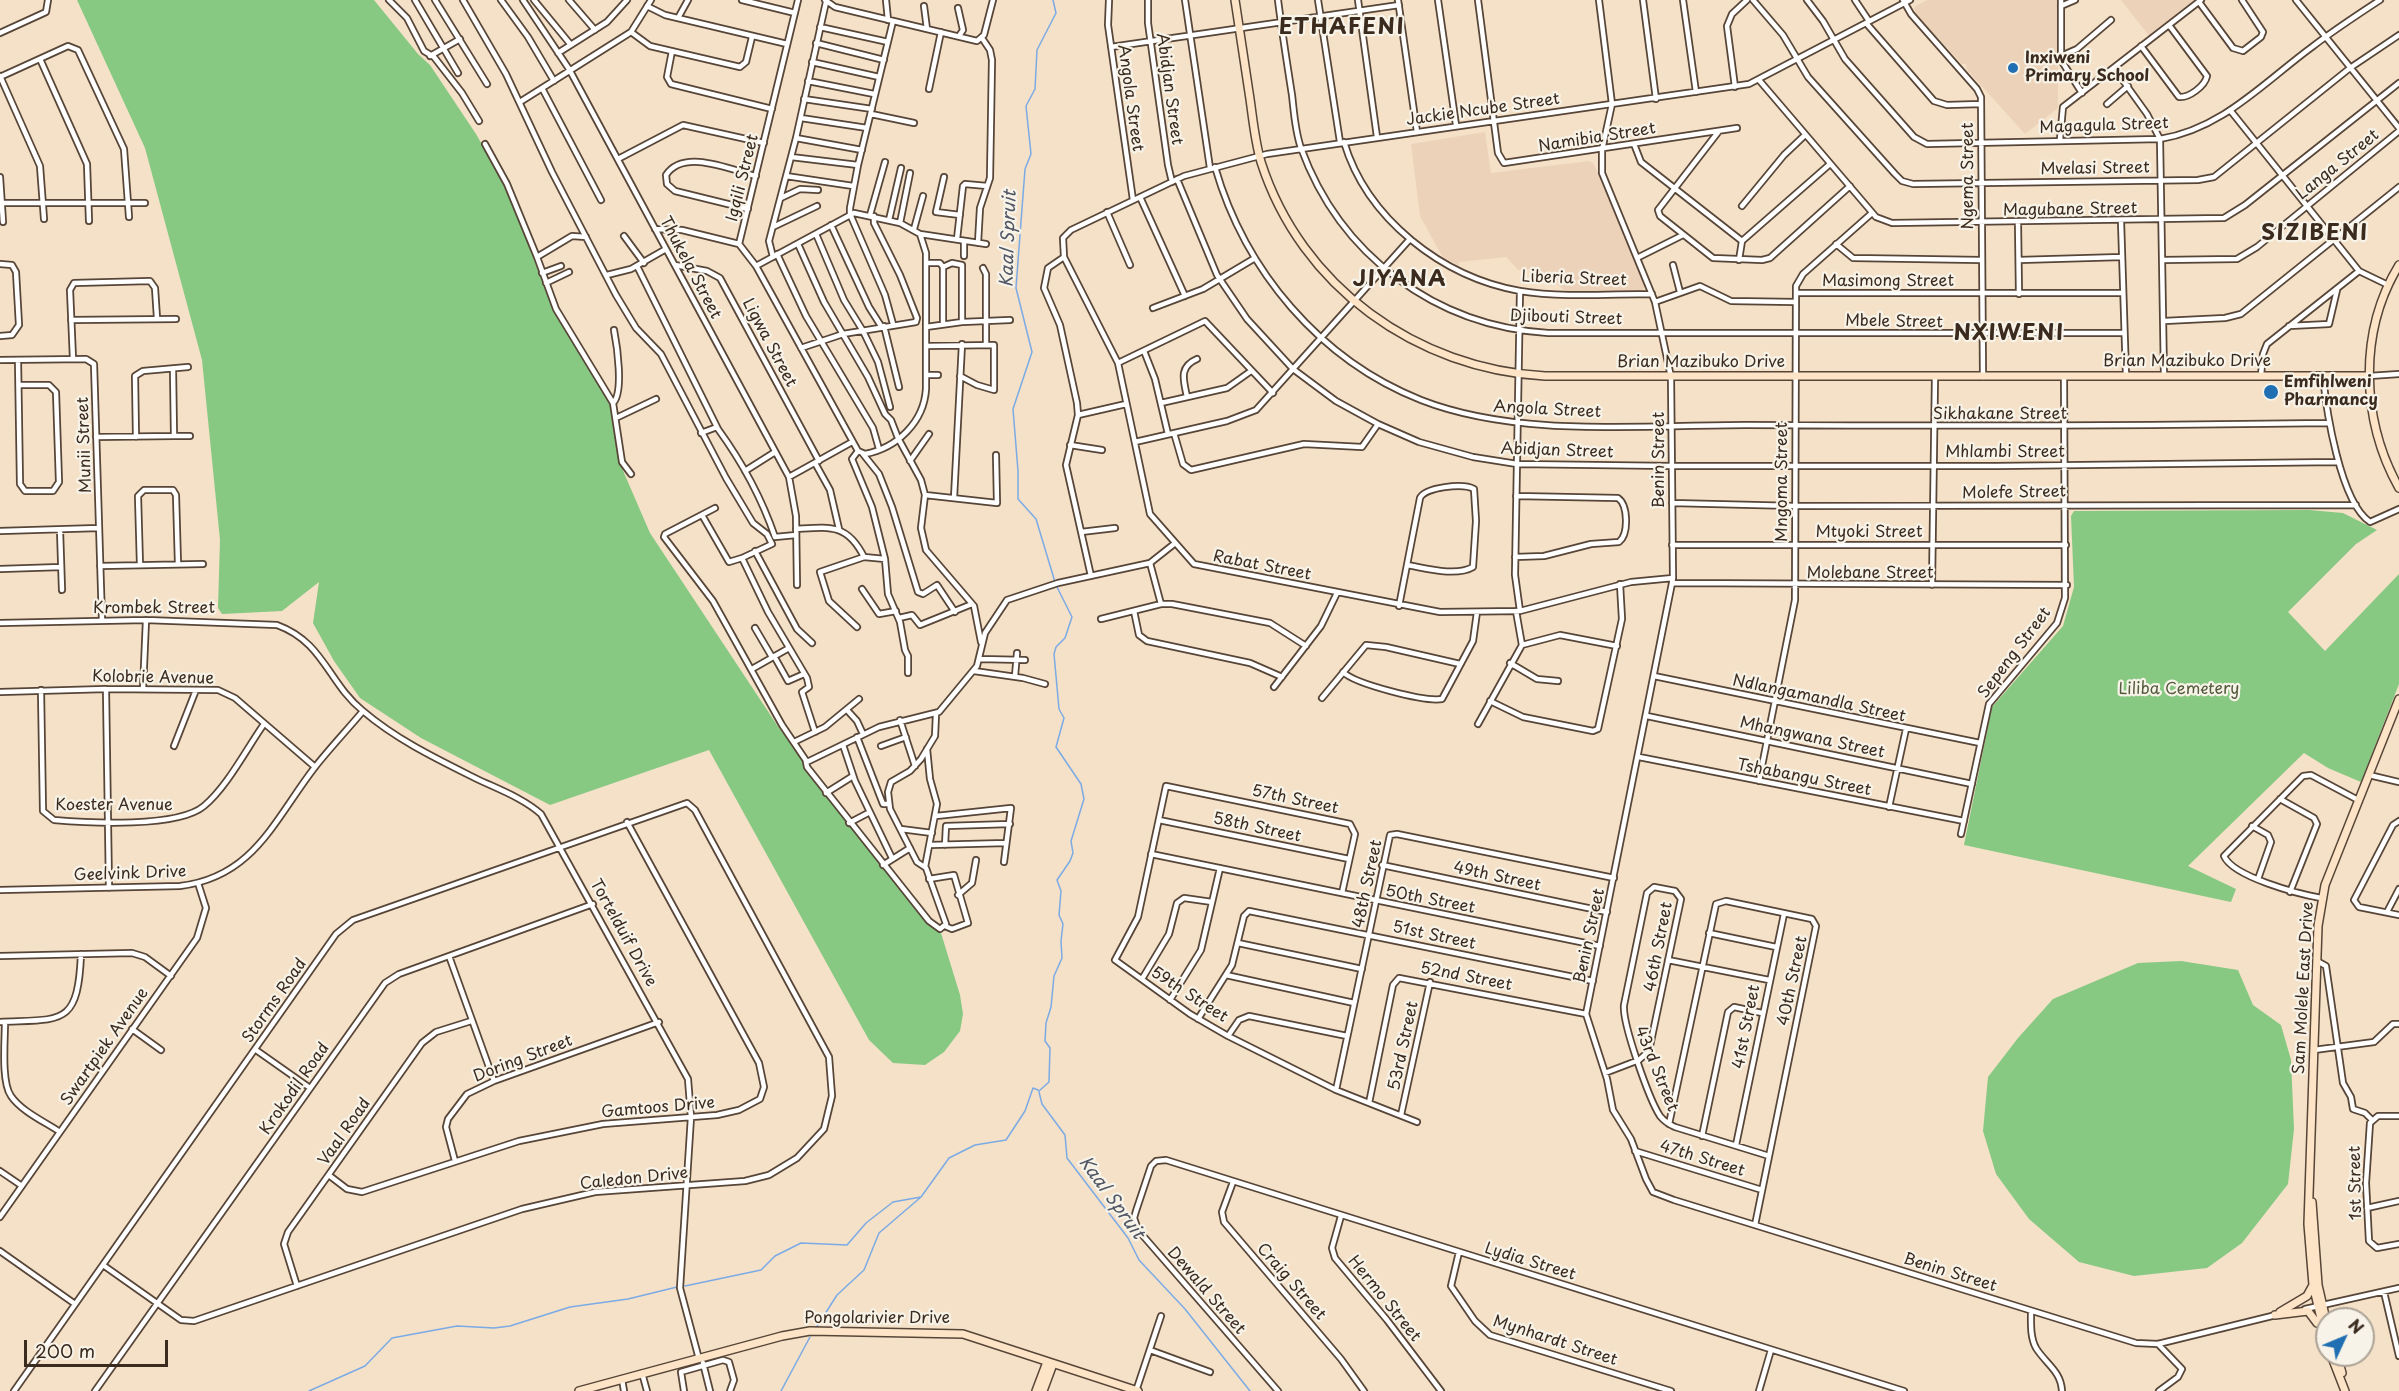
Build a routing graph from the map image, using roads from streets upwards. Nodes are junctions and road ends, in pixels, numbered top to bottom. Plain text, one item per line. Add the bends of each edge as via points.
1 (48, 0) edge
2 (389, 0) edge
3 (415, 0) edge
4 (435, 0) edge
5 (463, 0) edge
6 (501, 0) edge
7 (523, 0) edge
8 (534, 0) edge
9 (569, 0) edge
10 (651, 0) edge
11 (688, 0) edge
12 (742, 0) edge
13 (798, 0) edge
14 (886, 0) edge
15 (993, 0) edge
16 (1108, 0) edge
17 (1148, 0) edge
18 (1185, 0) edge
19 (1235, 0) edge
20 (1278, 0) edge
21 (1318, 0) edge
22 (1358, 0) edge
23 (1438, 0) edge
24 (1478, 0) edge
25 (1599, 0) edge
26 (1643, 0) edge
27 (1683, 0) edge
28 (1746, 0) edge
29 (1753, 0) edge
30 (1807, 0) edge
31 (1855, 0) edge
32 (2075, 0) edge
33 (2242, 0) edge
34 (2307, 0) edge
35 (2380, 0) edge
36 (624, 1) edge
37 (826, 1) edge
38 (1906, 1) edge
39 (2200, 1) edge
40 (2297, 2) edge
41 (1398, 3) edge
42 (2061, 3) edge
43 (647, 6) junction
44 (924, 6) dead end
45 (958, 8) dead end
46 (1360, 10) junction
47 (795, 13) junction
48 (1320, 16) junction
49 (678, 18) junction
50 (891, 20) junction
51 (2111, 20) dead end
52 (1281, 21) junction
53 (1867, 22) junction
54 (2169, 25) junction
55 (820, 27) junction
56 (1239, 27) junction
57 (927, 29) junction
58 (595, 30) junction
59 (631, 32) junction
60 (941, 32) junction
61 (0, 33) edge
62 (1191, 34) junction
63 (2399, 35) edge
64 (959, 36) junction
65 (2326, 36) junction
66 (752, 37) junction
67 (460, 39) junction
68 (981, 40) junction
69 (1151, 41) junction
70 (1834, 41) junction
71 (888, 42) junction
72 (787, 44) junction
73 (816, 44) junction
74 (571, 45) junction
75 (2141, 46) junction
76 (1111, 47) junction
77 (444, 48) junction
78 (672, 51) junction
79 (558, 53) junction
80 (430, 56) junction
81 (2061, 56) junction
82 (40, 59) junction
83 (884, 60) junction
84 (1798, 60) junction
85 (812, 62) junction
86 (2114, 68) junction
87 (2350, 68) junction
88 (569, 69) junction
89 (458, 73) dead end
90 (0, 76) edge
91 (879, 77) junction
92 (1759, 80) junction
93 (554, 81) junction
94 (808, 81) junction
95 (2399, 83) edge
96 (487, 84) dead end
97 (2128, 86) junction
98 (1735, 87) junction
99 (929, 89) dead end
100 (543, 90) junction
101 (1696, 92) junction
102 (2082, 93) junction
103 (874, 94) junction
104 (804, 99) junction
105 (1656, 99) junction
106 (2376, 99) junction
107 (520, 102) junction
108 (1612, 104) junction
109 (1981, 104) junction
110 (2107, 104) dead end
111 (772, 109) junction
112 (2230, 110) junction
113 (871, 111) junction
114 (801, 118) junction
115 (479, 121) dead end
116 (1494, 121) junction
117 (914, 123) dead end
118 (1456, 125) junction
119 (867, 128) junction
120 (1737, 128) dead end
121 (2399, 130) edge
122 (1719, 131) junction
123 (1417, 132) junction
124 (1805, 135) junction
125 (1377, 137) junction
126 (796, 138) junction
127 (2160, 139) junction
128 (2060, 140) junction
129 (1981, 141) junction
130 (764, 142) junction
131 (1342, 142) junction
132 (485, 144) dead end
133 (1634, 144) junction
134 (2258, 144) junction
135 (1301, 148) junction
136 (862, 150) junction
137 (1602, 150) junction
138 (1259, 156) junction
139 (791, 157) junction
140 (618, 159) junction
141 (885, 162) dead end
142 (1830, 164) junction
143 (858, 165) junction
144 (901, 168) dead end
145 (1212, 168) junction
146 (910, 173) dead end
147 (2282, 175) junction
148 (756, 176) junction
149 (0, 177) edge
150 (786, 177) junction
151 (944, 177) dead end
152 (2160, 180) junction
153 (1175, 181) junction
154 (1981, 182) junction
155 (853, 186) junction
156 (987, 186) junction
157 (1850, 186) junction
158 (2399, 187) edge
159 (1674, 188) junction
160 (818, 190) dead end
161 (923, 196) dead end
162 (1140, 197) junction
163 (781, 198) junction
164 (601, 200) dead end
165 (1133, 200) junction
166 (128, 201) junction
167 (88, 202) junction
168 (1, 203) edge
169 (145, 203) dead end
170 (43, 204) junction
171 (2307, 205) junction
172 (818, 206) dead end
173 (1742, 206) dead end
174 (748, 209) junction
175 (1107, 212) junction
176 (1872, 213) junction
177 (850, 214) junction
178 (960, 215) junction
179 (872, 216) junction
180 (129, 217) dead end
181 (44, 219) dead end
182 (889, 220) junction
183 (2162, 220) junction
184 (89, 221) dead end
185 (2121, 221) junction
186 (3, 222) dead end
187 (900, 223) junction
188 (1982, 223) junction
189 (2018, 223) junction
190 (831, 225) junction
191 (773, 227) junction
192 (655, 229) junction
193 (914, 229) junction
194 (816, 234) junction
195 (920, 234) junction
196 (1683, 235) junction
197 (624, 236) dead end
198 (585, 237) junction
199 (957, 239) junction
200 (1410, 239) junction
201 (2334, 239) junction
202 (1742, 241) junction
203 (964, 242) junction
204 (798, 243) junction
205 (978, 243) junction
206 (739, 244) junction
207 (986, 244) dead end
208 (1062, 244) joint
209 (1836, 244) junction
210 (666, 249) junction
211 (775, 256) junction
212 (964, 256) dead end
213 (537, 257) junction
214 (1064, 257) junction
215 (2122, 257) junction
216 (1255, 258) junction
217 (1637, 258) junction
218 (1739, 260) junction
219 (1981, 260) junction
220 (2019, 260) junction
221 (2163, 260) junction
222 (644, 263) junction
223 (926, 263) junction
224 (0, 264) edge
225 (675, 265) junction
226 (1130, 265) dead end
227 (1673, 265) dead end
228 (2399, 265) edge
229 (561, 266) dead end
230 (637, 266) junction
231 (756, 266) junction
232 (944, 267) junction
233 (983, 268) dead end
234 (1383, 269) junction
235 (2359, 271) junction
236 (569, 272) dead end
237 (542, 273) junction
238 (607, 275) junction
239 (1219, 278) junction
240 (546, 283) junction
241 (2388, 285) junction
242 (2337, 290) junction
243 (1520, 291) junction
244 (1680, 292) junction
245 (1796, 293) junction
246 (2123, 293) junction
247 (1652, 294) junction
248 (1981, 294) junction
249 (2019, 294) junction
250 (1185, 296) junction
251 (1354, 302) junction
252 (1655, 302) junction
253 (1795, 302) junction
254 (1153, 308) dead end
255 (157, 318) junction
256 (176, 319) dead end
257 (71, 320) junction
258 (1010, 320) dead end
259 (984, 321) junction
260 (2164, 321) junction
261 (962, 322) junction
262 (893, 324) junction
263 (944, 324) junction
264 (883, 326) junction
265 (2289, 326) junction
266 (926, 327) junction
267 (614, 330) dead end
268 (863, 331) junction
269 (1519, 331) junction
270 (1664, 333) junction
271 (1795, 333) junction
272 (2124, 333) junction
273 (843, 334) junction
274 (1982, 334) junction
275 (0, 336) edge
276 (1322, 339) junction
277 (822, 341) junction
278 (986, 343) junction
279 (962, 344) junction
280 (926, 346) junction
281 (801, 348) junction
282 (1144, 351) junction
283 (73, 359) junction
284 (1197, 359) dead end
285 (0, 360) edge
286 (18, 360) junction
287 (1118, 363) junction
288 (188, 367) dead end
289 (173, 369) junction
290 (1293, 369) junction
291 (1251, 371) junction
292 (1518, 374) junction
293 (2399, 374) edge
294 (926, 375) junction
295 (938, 375) dead end
296 (2126, 375) junction
297 (2261, 375) junction
298 (2322, 375) junction
299 (960, 376) junction
300 (2064, 376) junction
301 (2164, 376) junction
302 (2369, 376) junction
303 (1671, 377) junction
304 (1796, 377) junction
305 (1935, 377) junction
306 (1983, 377) junction
307 (19, 386) junction
308 (899, 387) dead end
309 (1273, 393) junction
310 (1187, 397) junction
311 (656, 399) dead end
312 (1161, 403) junction
313 (612, 404) junction
314 (1126, 404) junction
315 (890, 407) dead end
316 (1078, 415) junction
317 (616, 418) junction
318 (1517, 423) junction
319 (2328, 423) junction
320 (1378, 424) junction
321 (1672, 426) junction
322 (1796, 426) junction
323 (1935, 426) junction
324 (717, 427) junction
325 (2064, 427) junction
326 (174, 433) junction
327 (1174, 433) junction
328 (701, 434) junction
329 (929, 434) dead end
330 (1168, 434) junction
331 (190, 436) dead end
332 (96, 437) junction
333 (136, 437) junction
334 (898, 438) junction
335 (852, 442) junction
336 (1135, 442) junction
337 (1070, 445) junction
338 (879, 449) junction
339 (1102, 450) dead end
340 (858, 451) junction
341 (775, 452) junction
342 (863, 454) junction
343 (996, 455) dead end
344 (910, 461) junction
345 (817, 462) junction
346 (2338, 462) junction
347 (1517, 464) junction
348 (1672, 465) junction
349 (1794, 465) junction
350 (2064, 465) junction
351 (1934, 466) junction
352 (745, 471) junction
353 (631, 474) dead end
354 (789, 477) junction
355 (2399, 488) edge
356 (925, 495) junction
357 (1516, 496) junction
358 (954, 498) junction
359 (1672, 503) junction
360 (2064, 504) junction
361 (2356, 505) junction
362 (1795, 506) junction
363 (1934, 506) junction
364 (715, 508) dead end
365 (2399, 509) edge
366 (702, 514) junction
367 (99, 528) junction
368 (1115, 528) dead end
369 (839, 529) junction
370 (60, 530) junction
371 (0, 531) edge
372 (796, 532) junction
373 (1081, 532) junction
374 (1174, 544) junction
375 (1795, 544) junction
376 (1672, 545) junction
377 (1933, 545) junction
378 (2066, 545) junction
379 (755, 551) junction
380 (864, 556) junction
381 (1515, 557) junction
382 (742, 558) junction
383 (885, 559) junction
384 (1150, 563) junction
385 (178, 564) junction
386 (202, 564) dead end
387 (140, 565) junction
388 (1407, 565) junction
389 (100, 566) junction
390 (61, 567) junction
391 (0, 569) edge
392 (1091, 576) junction
393 (1673, 581) junction
394 (1620, 584) junction
395 (797, 585) dead end
396 (1932, 585) junction
397 (2067, 585) junction
398 (1795, 586) junction
399 (862, 589) dead end
400 (62, 590) dead end
401 (1337, 594) junction
402 (972, 604) junction
403 (1161, 604) junction
404 (1399, 606) junction
405 (896, 611) junction
406 (1134, 611) junction
407 (1518, 611) junction
408 (955, 612) junction
409 (1477, 612) junction
410 (899, 618) junction
411 (1101, 618) dead end
412 (146, 620) junction
413 (102, 621) junction
414 (0, 623) edge
415 (857, 627) dead end
416 (755, 628) dead end
417 (305, 639) joint
418 (812, 643) dead end
419 (981, 645) junction
420 (1522, 645) junction
421 (1306, 646) junction
422 (1617, 646) junction
423 (789, 648) junction
424 (1017, 656) junction
425 (773, 657) junction
426 (980, 659) junction
427 (1025, 660) dead end
428 (1510, 663) junction
429 (1461, 664) junction
430 (752, 669) junction
431 (974, 671) junction
432 (1343, 672) junction
433 (908, 673) dead end
434 (804, 674) junction
435 (814, 675) dead end
436 (1015, 676) junction
437 (1654, 676) junction
438 (1282, 677) junction
439 (808, 680) junction
440 (1558, 681) dead end
441 (1045, 684) dead end
442 (1274, 687) dead end
443 (106, 688) junction
444 (143, 689) junction
445 (41, 690) junction
446 (196, 690) junction
447 (0, 692) edge
448 (1322, 698) dead end
449 (859, 699) dead end
450 (2399, 699) edge
451 (1490, 701) junction
452 (1774, 702) junction
453 (847, 710) junction
454 (363, 711) junction
455 (936, 714) junction
456 (1647, 716) junction
457 (900, 720) junction
458 (264, 724) junction
459 (1478, 724) dead end
460 (1906, 729) junction
461 (815, 732) junction
462 (863, 734) junction
463 (857, 737) junction
464 (906, 738) junction
465 (1766, 740) junction
466 (794, 742) junction
467 (1980, 743) junction
468 (843, 745) junction
469 (174, 746) dead end
470 (881, 746) dead end
471 (927, 749) junction
472 (1639, 757) junction
473 (806, 762) junction
474 (315, 766) junction
475 (915, 766) junction
476 (1897, 768) junction
477 (853, 776) junction
478 (2369, 776) junction
479 (1759, 781) junction
480 (2399, 782) edge
481 (1972, 784) junction
482 (1164, 787) joint
483 (826, 793) junction
484 (2280, 799) junction
485 (2358, 800) junction
486 (690, 804) joint
487 (889, 804) junction
488 (1889, 807) junction
489 (870, 812) junction
490 (936, 816) junction
491 (1159, 820) junction
492 (109, 821) junction
493 (1964, 821) junction
494 (2399, 821) edge
495 (627, 822) junction
496 (849, 823) junction
497 (1010, 824) junction
498 (2252, 826) junction
499 (901, 829) junction
500 (932, 833) junction
501 (1961, 834) dead end
502 (1006, 843) junction
503 (930, 845) junction
504 (945, 845) junction
505 (561, 846) junction
506 (910, 848) junction
507 (1151, 854) junction
508 (892, 858) junction
509 (1349, 859) junction
510 (976, 860) dead end
511 (1004, 862) dead end
512 (883, 865) junction
513 (1382, 866) junction
514 (925, 867) junction
515 (1220, 868) junction
516 (1614, 878) junction
517 (929, 879) junction
518 (2258, 879) junction
519 (198, 883) junction
520 (1656, 887) joint
521 (109, 888) junction
522 (2399, 889) edge
523 (0, 890) edge
524 (2290, 892) junction
525 (1342, 893) junction
526 (958, 895) junction
527 (2321, 898) junction
528 (1376, 901) junction
529 (1212, 902) junction
530 (593, 904) junction
531 (1607, 912) junction
532 (2387, 912) junction
533 (1784, 914) junction
534 (2399, 915) edge
535 (945, 926) junction
536 (1709, 933) junction
537 (1369, 935) junction
538 (1238, 943) junction
539 (1600, 946) junction
540 (1776, 947) junction
541 (81, 954) junction
542 (0, 956) edge
543 (449, 956) junction
544 (1668, 960) junction
545 (2317, 961) junction
546 (1702, 968) junction
547 (1362, 969) junction
548 (1226, 975) junction
549 (171, 976) junction
550 (1142, 979) junction
551 (1769, 980) junction
552 (1593, 981) junction
553 (1430, 982) junction
554 (1170, 1000) junction
555 (1354, 1003) junction
556 (1762, 1013) junction
557 (1586, 1014) junction
558 (1198, 1019) junction
559 (471, 1021) junction
560 (2, 1022) edge
561 (659, 1022) junction
562 (2399, 1024) edge
563 (132, 1029) junction
564 (1228, 1036) junction
565 (1347, 1036) junction
566 (2337, 1049) junction
567 (160, 1050) dead end
568 (256, 1050) junction
569 (2314, 1050) junction
570 (1639, 1060) junction
571 (1605, 1073) junction
572 (494, 1081) junction
573 (310, 1088) junction
574 (1336, 1090) junction
575 (1369, 1103) junction
576 (1401, 1115) junction
577 (2399, 1116) edge
578 (691, 1117) junction
579 (2372, 1120) junction
580 (1417, 1122) dead end
581 (1669, 1124) junction
582 (60, 1132) junction
583 (1702, 1136) junction
584 (1736, 1146) junction
585 (1635, 1151) junction
586 (1769, 1156) junction
587 (455, 1161) junction
588 (1152, 1166) joint
589 (0, 1171) edge
590 (330, 1176) junction
591 (1233, 1182) junction
592 (687, 1185) junction
593 (2310, 1185) junction
594 (22, 1186) junction
595 (1762, 1190) junction
596 (2399, 1201) edge
597 (2367, 1208) junction
598 (1341, 1216) junction
599 (0, 1217) edge
600 (1755, 1225) junction
601 (2399, 1244) edge
602 (0, 1251) edge
603 (1459, 1252) junction
604 (103, 1265) junction
605 (2313, 1285) junction
606 (297, 1286) junction
607 (2399, 1288) edge
608 (2384, 1292) junction
609 (157, 1303) junction
610 (75, 1304) junction
611 (2319, 1305) junction
612 (2031, 1311) junction
613 (2275, 1315) junction
614 (1161, 1316) dead end
615 (2315, 1317) edge
616 (2158, 1344) junction
617 (1150, 1350) junction
618 (1771, 1350) junction
619 (2399, 1356) edge
620 (700, 1358) junction
621 (1050, 1363) junction
622 (704, 1366) junction
623 (2336, 1367) edge
624 (2340, 1367) edge
625 (1210, 1372) dead end
626 (642, 1373) junction
627 (622, 1379) junction
628 (1115, 1388) edge
629 (14, 1391) edge
630 (95, 1391) edge
631 (579, 1391) edge
632 (624, 1391) edge
633 (647, 1391) edge
634 (684, 1391) edge
635 (710, 1391) edge
636 (730, 1391) edge
637 (1036, 1391) edge
638 (1043, 1391) edge
639 (1137, 1391) edge
640 (1278, 1391) edge
641 (1364, 1391) edge
642 (1441, 1391) edge
643 (1671, 1391) edge
644 (1759, 1391) edge
645 (1904, 1391) edge
646 (2062, 1391) edge
647 (2159, 1391) edge
648 (2347, 1391) edge

1 - 61 street via 46,12
2 - 80 street via 407,18
3 - 77 street
4 - 67 street
5 - 107 street
6 - 93 street
7 - 79 street, Thukela Street
8 - 74 street
9 - 58 street
10 - 43 street
11 - 49 street
12 - 47 street
13 - 47 street, Igqili Street
14 - 50 street
15 - 68 street
16 - 76 street, Angola Street
17 - 69 street, Abidjan Street
18 - 62 street, Angola Street
19 - 56 street, Brian Mazibuko Drive
20 - 52 street, Djibouti Street
21 - 48 street, Liberia Street
22 - 46 street
23 - 118 street
24 - 116 street
25 - 108 street, Benin Street
26 - 105 street
27 - 101 street
28 - 98 street via 1732,14 1727,26
29 - 84 street, Mvelasi Street
30 - 70 street
31 - 53 street
32 - 42 street
33 - 39 street via 2263,30 2261,37 2243,51 2233,48
34 - 40 street
35 - 65 street, Magagula Street
36 - 58 street via 612,19
37 - 50 street via 835,7
37 - 55 street
38 - 53 street, Jackie Ncube Street
38 - 109 street, Ngema Street via 1977,89
39 - 54 street
40 - 65 street
41 - 46 street
41 - 123 street
42 - 81 street
43 - 49 street
43 - 59 street
44 - 57 street
45 - 64 street via 963,30
46 - 48 street
46 - 125 street
47 - 72 street, Igqili Street
48 - 52 street
48 - 131 street, Liberia Street
49 - 66 street
50 - 57 street
50 - 71 street
51 - 81 street via 2077,49
52 - 56 street
52 - 135 street, Djibouti Street
53 - 70 street, Jackie Ncube Street
53 - 109 street via 1934,101 1947,105
54 - 75 street
54 - 75 street via 2207,76 2187,96 2179,97
55 - 71 street
55 - 73 street
56 - 62 street
56 - 138 street, Brian Mazibuko Drive
57 - 60 street
58 - 74 street
59 - 78 street via 646,44
59 - 88 street
60 - 64 street
60 - 99 street
62 - 69 street
62 - 145 street, Angola Street
63 - 87 street, Mvelasi Street
64 - 68 street
65 - 87 street
65 - 112 street, Magagula Street
66 - 72 street
66 - 78 street via 741,67
67 - 77 street
67 - 96 street
68 - 156 street via 990,50 992,60
69 - 76 street
69 - 153 street, Abidjan Street via 1168,165
70 - 84 street, Jackie Ncube Street
70 - 129 street, Magagula Street via 1845,59 1919,142
71 - 83 street
72 - 111 street, Igqili Street
73 - 83 street
73 - 85 street
74 - 79 street
75 - 86 street
76 - 165 street, Angola Street
77 - 80 street
77 - 89 street
78 - 111 street via 667,77 671,84
79 - 88 street, Thukela Street
80 - 115 street via 435,57
81 - 102 street via 2062,65
82 - 90 street
82 - 166 street via 68,46 78,50 124,149
82 - 167 street via 87,164
83 - 91 street
84 - 92 street, Jackie Ncube Street
84 - 154 street, Mvelasi Street via 1817,87 1902,181
85 - 91 street
85 - 94 street
86 - 97 street
86 - 102 street
87 - 106 street
87 - 134 street, Mvelasi Street
88 - 93 street
88 - 140 street, Thukela Street
90 - 170 street via 40,166
91 - 103 street
92 - 98 street, Jackie Ncube Street
92 - 124 street
93 - 100 street
94 - 103 street
94 - 104 street
95 - 106 street, Magubane Street
97 - 110 street
97 - 127 street
98 - 101 street, Jackie Ncube Street
100 - 107 street
100 - 164 street
101 - 105 street, Jackie Ncube Street
102 - 128 street via 2062,109
103 - 113 street
104 - 113 street
104 - 114 street
105 - 108 street, Jackie Ncube Street
106 - 121 street
106 - 147 street, Magubane Street
107 - 198 street
108 - 116 street, Jackie Ncube Street
108 - 137 street, Benin Street
109 - 129 street, Ngema Street
111 - 130 street, Igqili Street
112 - 127 street, Magagula Street via 2199,129
112 - 134 street
113 - 117 street
113 - 119 street
114 - 119 street
114 - 126 street
116 - 118 street, Jackie Ncube Street
116 - 137 street, Namibia Street via 1499,157 1504,163
118 - 123 street, Jackie Ncube Street
119 - 136 street
120 - 122 street, Namibia Street
121 - 171 street, Langa Street
122 - 133 street, Namibia Street
122 - 159 street
123 - 125 street, Jackie Ncube Street
124 - 142 street
124 - 173 street
125 - 131 street, Jackie Ncube Street
126 - 136 street
126 - 139 street
127 - 128 street, Magagula Street
127 - 152 street
128 - 129 street, Magagula Street
129 - 154 street, Ngema Street
130 - 140 street via 683,125
130 - 148 street, Igqili Street
131 - 135 street, Jackie Ncube Street
131 - 200 street, Liberia Street via 1372,197
132 - 213 street via 507,184
133 - 137 street, Namibia Street
133 - 159 street via 1641,162
134 - 147 street
134 - 152 street, Mvelasi Street via 2214,177
135 - 138 street, Jackie Ncube Street
135 - 234 street, Djibouti Street via 1340,221
136 - 143 street
137 - 217 street, Benin Street via 1602,173
138 - 145 street, Jackie Ncube Street
138 - 251 street, Brian Mazibuko Drive via 1278,203 1300,239 1327,276
139 - 143 street
139 - 150 street
140 - 192 street, Thukela Street
141 - 179 street
142 - 157 street
142 - 202 street
143 - 155 street
144 - 182 street
145 - 153 street, Jackie Ncube Street
145 - 216 street, Angola Street
146 - 187 street
147 - 171 street
147 - 183 street, Magubane Street via 2228,217
148 - 174 street, Igqili Street
148 - 174 street via 688,161 671,169 666,178 675,191
149 - 168 street
150 - 155 street
150 - 163 street
151 - 178 street via 936,212
152 - 154 street, Mvelasi Street
152 - 183 street
153 - 162 street, Jackie Ncube Street
153 - 239 street, Abidjan Street
154 - 188 street, Ngema Street
155 - 177 street
156 - 178 street via 963,186
156 - 205 street via 980,208
157 - 176 street
157 - 218 street via 1774,255 1762,260
158 - 201 street
159 - 196 street via 1658,212
159 - 202 street
160 - 163 street via 800,189
161 - 193 street
162 - 165 street, Jackie Ncube Street
162 - 250 street
163 - 191 street
165 - 175 street, Jackie Ncube Street
166 - 167 street
166 - 169 street
166 - 180 street
167 - 170 street
167 - 184 street
168 - 170 street
168 - 186 street
170 - 181 street
171 - 201 street
171 - 221 street, Langa Street via 2240,258
172 - 191 street
174 - 206 street, Igqili Street
175 - 208 street, Jackie Ncube Street via 1067,232
175 - 226 street
176 - 188 street, Magubane Street via 1893,223
176 - 209 street, Mngoma Street
177 - 179 street
177 - 190 street
177 - 262 street via 885,295
178 - 199 street
179 - 182 street
179 - 262 street via 917,318 913,323
182 - 187 street
183 - 185 street, Magubane Street
183 - 221 street
185 - 189 street, Magubane Street
185 - 215 street
187 - 193 street
188 - 189 street, Magubane Street
188 - 219 street, Ngema Street
189 - 220 street
190 - 194 street
190 - 264 street via 869,307
191 - 211 street via 769,241
192 - 206 street via 682,230
192 - 210 street, Thukela Street
193 - 195 street
194 - 204 street
194 - 268 street via 844,300
195 - 199 street
195 - 223 street via 926,247
196 - 217 street
196 - 218 street via 1713,258
197 - 222 street
198 - 213 street via 572,236
198 - 238 street
199 - 203 street
200 - 234 street
200 - 243 street, Liberia Street via 1458,271
201 - 235 street
201 - 260 street via 2237,316
202 - 218 street
203 - 205 street
203 - 212 street
204 - 211 street
204 - 273 street
205 - 207 street
206 - 231 street, Igqili Street
208 - 214 street, Rabat Street
209 - 219 street via 1853,258
209 - 245 street, Mngoma Street via 1800,277
210 - 222 street
210 - 225 street, Thukela Street
211 - 231 street
211 - 277 street
213 - 237 street
214 - 287 street, Rabat Street
214 - 316 street via 1048,268 1044,288 1060,325
215 - 220 street
215 - 246 street
216 - 239 street
216 - 276 street, Angola Street via 1283,299
217 - 247 street, Benin Street
219 - 248 street, Ngema Street
220 - 249 street
221 - 260 street
222 - 230 street
223 - 232 street via 940,263
223 - 266 street
224 - 275 street via 12,266 16,272 19,326 14,334
225 - 341 street, Thukela Street
225 - 345 street, Ligwa Street via 707,271 720,278
227 - 244 street
228 - 241 street
229 - 237 street
230 - 238 street
230 - 324 street
231 - 281 street, Igqili Street
232 - 261 street via 952,263 962,265
232 - 263 street
233 - 259 street
234 - 251 street
234 - 269 street, Djibouti Street via 1446,309
235 - 241 street
235 - 242 street
236 - 240 street
237 - 240 street
238 - 328 street via 636,328 661,354
239 - 250 street
239 - 290 street, Abidjan Street via 1247,318
240 - 313 street via 559,314
241 - 302 street via 2375,327
242 - 265 street
242 - 265 street via 2329,324
243 - 247 street, Liberia Street
243 - 269 street
244 - 252 street
244 - 253 street via 1701,286 1731,301
245 - 248 street, Masimong Street
245 - 253 street, Mngoma Street
246 - 249 street, Masimong Street
246 - 272 street
247 - 252 street, Benin Street
248 - 249 street, Masimong Street
248 - 274 street, Ngema Street
250 - 254 street
251 - 276 street
251 - 292 street, Brian Mazibuko Drive via 1384,325 1428,348 1471,364
252 - 270 street, Benin Street
253 - 271 street, Mngoma Street
255 - 256 street
255 - 257 street
255 - 257 street via 152,282 109,280 72,284
257 - 283 street
258 - 259 street
259 - 261 street
259 - 278 street
260 - 301 street
261 - 263 street
262 - 264 street
263 - 266 street
264 - 268 street
264 - 308 street
265 - 297 street via 2265,348
266 - 280 street
267 - 313 street via 618,387
268 - 273 street
268 - 315 street via 882,371
269 - 270 street, Djibouti Street
269 - 292 street
270 - 271 street, Mbele Street
270 - 303 street, Benin Street
271 - 274 street, Mbele Street
271 - 304 street, Mngoma Street
272 - 274 street, Mbele Street
272 - 296 street
273 - 277 street
273 - 334 street
274 - 306 street, Ngema Street
276 - 290 street
276 - 318 street, Angola Street via 1362,369 1404,393 1449,410
277 - 281 street
277 - 338 street via 873,428
278 - 279 street
278 - 299 street via 995,347 994,390
279 - 280 street
279 - 299 street
280 - 294 street
281 - 335 street, Igqili Street
282 - 287 street
282 - 291 street via 1205,321
282 - 312 street
283 - 286 street
283 - 332 street, Munii Street via 88,359 94,366
284 - 310 street via 1183,371
285 - 286 street
286 - 307 street
287 - 314 street, Rabat Street
288 - 289 street
289 - 326 street
289 - 333 street via 143,371 135,376
290 - 309 street
290 - 320 street, Abidjan Street via 1336,401
291 - 309 street
291 - 310 street via 1232,386
292 - 303 street, Brian Mazibuko Drive
292 - 318 street
293 - 302 street, Brian Mazibuko Drive
294 - 295 street
294 - 334 street via 921,413 912,428
296 - 300 street, Brian Mazibuko Drive
296 - 301 street, Brian Mazibuko Drive
297 - 298 street, Brian Mazibuko Drive
297 - 301 street, Brian Mazibuko Drive
298 - 302 street, Brian Mazibuko Drive
298 - 319 street
299 - 358 street
300 - 306 street, Brian Mazibuko Drive
300 - 325 street, Sepeng Street
302 - 355 street via 2376,435
303 - 304 street, Brian Mazibuko Drive
303 - 321 street, Benin Street
304 - 305 street, Brian Mazibuko Drive
304 - 322 street, Mngoma Street
305 - 306 street, Brian Mazibuko Drive
305 - 323 street
307 - 307 street via 49,385 56,392 58,486 50,491 28,492 21,486
309 - 327 street via 1244,417
310 - 312 street
311 - 317 street
312 - 330 street
313 - 317 street
314 - 316 street
314 - 336 street, Rabat Street
316 - 337 street
317 - 353 street via 622,462
318 - 321 street, Angola Street
318 - 347 street
319 - 325 street, Sikhakane Street
319 - 346 street
320 - 327 street via 1362,447 1304,444 1191,470 1183,464
320 - 347 street, Abidjan Street via 1452,452
321 - 322 street, Sikhakane Street
321 - 348 street, Benin Street
322 - 323 street, Sikhakane Street
322 - 349 street, Mngoma Street
323 - 325 street, Sikhakane Street
323 - 351 street
324 - 328 street
324 - 352 street
325 - 350 street, Sepeng Street
326 - 331 street
326 - 333 street
327 - 330 street
328 - 379 street via 751,519 770,537 772,544
329 - 344 street
330 - 336 street
332 - 333 street
332 - 367 street, Munii Street
334 - 338 street
334 - 344 street
335 - 340 street, Igqili Street
335 - 345 street
336 - 374 street, Rabat Street via 1150,514
337 - 339 street
337 - 373 street via 1066,472
338 - 342 street
340 - 342 street
340 - 383 street via 852,459 870,500
341 - 352 street
341 - 354 street, Thukela Street
342 - 408 street via 879,474 918,592 923,594 937,585
343 - 358 street via 998,503
344 - 356 street
345 - 354 street
345 - 369 street, Ligwa Street via 831,494
346 - 350 street, Mhlambi Street
346 - 361 street
347 - 348 street, Abidjan Street
347 - 357 street
348 - 349 street, Mhlambi Street
348 - 359 street, Benin Street
349 - 351 street, Mhlambi Street
349 - 362 street, Mngoma Street
350 - 351 street, Mhlambi Street
350 - 360 street, Sepeng Street
351 - 363 street
352 - 372 street via 776,537
354 - 372 street, Thukela Street
356 - 358 street
356 - 402 street via 921,528 926,550
357 - 381 street
357 - 381 street via 1618,498 1624,506 1625,534 1619,542 1591,544 1544,556
359 - 362 street, Molefe Street
359 - 376 street, Benin Street
360 - 361 street, Molefe Street
360 - 363 street, Molefe Street
360 - 378 street, Sepeng Street
361 - 365 street via 2370,522
362 - 363 street, Molefe Street
362 - 375 street, Mngoma Street
363 - 377 street
364 - 366 street
366 - 382 street via 729,562
366 - 430 street via 664,536 713,601
367 - 370 street
367 - 389 street, Munii Street
368 - 373 street
369 - 372 street
369 - 380 street via 852,538
370 - 371 street
370 - 390 street
372 - 395 street, Thukela Street
373 - 392 street
374 - 384 street
374 - 401 street, Rabat Street via 1197,565
375 - 376 street, Mtyoki Street
375 - 377 street, Mtyoki Street
375 - 398 street, Mngoma Street
376 - 393 street, Benin Street
377 - 378 street, Mtyoki Street
377 - 396 street
378 - 397 street, Sepeng Street
379 - 382 street
379 - 418 street via 797,629
380 - 383 street
380 - 415 street via 820,572 830,601
381 - 407 street
382 - 423 street
383 - 405 street via 887,589
384 - 392 street
384 - 403 street
385 - 386 street
385 - 387 street
385 - 387 street via 176,495 168,488 144,490 138,496
387 - 389 street
388 - 388 street via 1422,494 1456,487 1474,489 1473,567 1440,570
388 - 404 street
389 - 413 street, Munii Street
390 - 391 street
390 - 400 street
392 - 419 street via 1007,600
393 - 394 street, Rabat Street via 1652,578
393 - 398 street, Molebane Street
393 - 437 street, Benin Street
394 - 407 street, Rabat Street
394 - 422 street via 1623,606
396 - 397 street, Molebane Street
396 - 398 street, Molebane Street
397 - 467 street, Sepeng Street via 2057,623 1989,704
398 - 452 street, Mngoma Street
399 - 405 street via 879,614
401 - 404 street, Rabat Street
401 - 421 street
402 - 408 street
402 - 419 street via 978,614
403 - 406 street
403 - 421 street via 1270,623
404 - 409 street, Rabat Street via 1433,612
405 - 410 street
406 - 411 street
406 - 438 street via 1138,632 1148,641 1250,663
407 - 409 street, Rabat Street
407 - 420 street
408 - 410 street via 920,625 912,615
409 - 429 street via 1475,637
410 - 433 street
412 - 413 street, Krombek Street
412 - 417 street, Krombek Street via 267,624 291,630
412 - 444 street
413 - 414 street, Krombek Street
416 - 425 street
417 - 454 street, Tortelduif Drive
419 - 426 street
420 - 422 street via 1560,635
420 - 428 street
421 - 438 street
422 - 451 street via 1598,729 1523,717
423 - 425 street
423 - 434 street
424 - 426 street
424 - 427 street
424 - 436 street
425 - 430 street
425 - 434 street via 788,681
426 - 431 street
428 - 440 street via 1537,679
428 - 451 street
429 - 432 street via 1370,644 1360,649
429 - 432 street via 1444,697 1438,700 1366,685
430 - 466 street
431 - 436 street
431 - 455 street
432 - 448 street
434 - 439 street
435 - 439 street
436 - 441 street
437 - 452 street, Ndlangamandla Street
437 - 456 street, Benin Street
438 - 442 street
439 - 461 street via 809,687 802,692
443 - 444 street, Kolobrie Avenue
443 - 445 street, Kolobrie Avenue
443 - 492 street
444 - 446 street, Kolobrie Avenue
445 - 447 street, Kolobrie Avenue
445 - 492 street, Koester Avenue via 44,813 54,820
446 - 458 street, Kolobrie Avenue via 230,694
446 - 469 street
449 - 453 street
450 - 478 street, Sam Molele East Drive
451 - 459 street
452 - 460 street, Ndlangamandla Street
452 - 465 street, Mngoma Street
453 - 461 street
453 - 462 street
454 - 474 street, Geelvink Drive
454 - 505 street, Tortelduif Drive via 411,745 537,810
455 - 457 street
455 - 471 street via 935,736
456 - 465 street, Mhangwana Street
456 - 472 street, Benin Street
457 - 462 street
457 - 464 street
458 - 474 street, Kolobrie Avenue
458 - 492 street, Koester Avenue via 214,796 197,811 177,819
460 - 467 street, Ndlangamandla Street
460 - 476 street
461 - 466 street
462 - 463 street
463 - 468 street
463 - 487 street via 883,804
464 - 470 street
464 - 475 street
465 - 476 street, Mhangwana Street
465 - 479 street, Mngoma Street
466 - 473 street
467 - 481 street, Sepeng Street
468 - 473 street
468 - 477 street
471 - 475 street
471 - 490 street via 930,779 937,797
472 - 479 street, Tshabangu Street
472 - 516 street, Benin Street
473 - 483 street
474 - 519 street, Geelvink Drive via 252,854 228,872
475 - 487 street via 891,782
476 - 481 street, Mhangwana Street
476 - 488 street
477 - 483 street
477 - 489 street
478 - 480 street
478 - 485 street, Sam Molele East Drive
479 - 488 street, Tshabangu Street
481 - 493 street, Sepeng Street
482 - 491 street, 59th Street
482 - 509 street, 57th Street via 1350,824 1355,831
483 - 496 street
484 - 485 street via 2303,776 2309,775
484 - 498 street
484 - 524 street via 2314,818 2317,824
485 - 527 street, Sam Molele East Drive
486 - 495 street, Storms Road via 678,804
486 - 592 street, Caledon Drive via 825,1047 833,1074 831,1108 824,1129 787,1165 755,1180
487 - 499 street
488 - 493 street, Tshabangu Street
489 - 496 street
489 - 508 street
490 - 497 street via 1011,808
490 - 500 street
491 - 507 street, 59th Street
491 - 509 street, 58th Street
492 - 521 street
493 - 501 street, Sepeng Street
494 - 532 street via 2393,825 2355,895 2354,904 2359,907
495 - 505 street, Storms Road
495 - 578 street, Gamtoos Drive via 762,1070 764,1092 755,1103 728,1113
496 - 512 street
497 - 502 street
497 - 504 street via 946,826
498 - 518 street via 2268,835 2271,842
498 - 518 street via 2224,856 2231,866
499 - 500 street
499 - 506 street
500 - 503 street
502 - 504 street
502 - 511 street
503 - 504 street
503 - 514 street
505 - 530 street, Tortelduif Drive
505 - 568 street, Storms Road via 348,922
506 - 508 street
506 - 514 street via 918,864
507 - 515 street, 50th Street
507 - 550 street, 59th Street via 1138,917 1115,958
508 - 512 street
509 - 525 street, 57th Street
510 - 526 street via 972,883
512 - 535 street via 936,928
513 - 516 street, 48th Street via 1388,838 1397,834
513 - 528 street, 48th Street
513 - 531 street, 49th Street
514 - 517 street
515 - 525 street, 50th Street
515 - 529 street
516 - 531 street, Benin Street
517 - 526 street via 953,873
517 - 535 street via 944,913
518 - 524 street
519 - 521 street, Geelvink Drive
519 - 549 street, Swartpiek Avenue via 205,902 204,918 197,938
520 - 544 street, 46th Street via 1681,896
520 - 570 street, 43rd Street via 1647,893 1623,1010
521 - 523 street, Geelvink Drive
522 - 532 street
524 - 527 street
525 - 528 street, 50th Street
526 - 535 street via 968,923 952,929
527 - 545 street, Sam Molele East Drive
528 - 537 street, 48th Street
528 - 539 street, 50th Street
529 - 550 street via 1184,898 1177,903 1170,934
529 - 554 street via 1201,950
530 - 543 street, Krokodil Road
530 - 561 street, Tortelduif Drive
531 - 539 street, Benin Street
532 - 534 street
533 - 536 street, 40th Street via 1720,901 1714,906
533 - 540 street, 41st Street
533 - 586 street, 40th Street via 1811,919 1816,926
536 - 540 street
536 - 546 street, 40th Street
537 - 538 street, 51st Street via 1249,911 1244,916
537 - 547 street, 48th Street
537 - 552 street, 51st Street
538 - 547 street
538 - 548 street, 51st Street
539 - 552 street, Benin Street
540 - 551 street, 41st Street
541 - 542 street
541 - 549 street via 136,954
541 - 560 street via 79,987 64,1014 47,1021
543 - 559 street
543 - 573 street, Krokodil Road via 385,983
544 - 546 street
544 - 570 street, 46th Street via 1650,1048
545 - 566 street via 2326,966
545 - 569 street, Sam Molele East Drive
546 - 551 street
546 - 581 street, 40th Street
547 - 555 street, 48th Street
548 - 555 street
548 - 558 street, 51st Street
549 - 563 street, Swartpiek Avenue
550 - 554 street, 59th Street
551 - 556 street, 41st Street
552 - 557 street, Benin Street
553 - 557 street, 52nd Street
553 - 575 street, 52nd Street via 1402,977 1394,982
553 - 576 street, 53rd Street
554 - 558 street, 59th Street
555 - 565 street, 48th Street
556 - 583 street via 1734,1007 1728,1012
556 - 584 street, 41st Street
557 - 571 street, Benin Street
558 - 564 street, 59th Street
559 - 572 street
559 - 590 street, Vaal Road via 426,1039
560 - 582 street via 10,1095
561 - 572 street, Doring Street
561 - 578 street, Tortelduif Drive via 688,1079
562 - 566 street via 2393,1024 2374,1042
563 - 567 street
563 - 582 street, Swartpiek Avenue
564 - 565 street via 1239,1020 1249,1016
564 - 574 street, 59th Street
565 - 574 street, 48th Street
566 - 569 street
566 - 579 street via 2352,1108
568 - 573 street
568 - 604 street, Storms Road
569 - 593 street, Sam Molele East Drive
570 - 571 street
570 - 581 street, 43rd Street via 1659,1113
571 - 585 street, Benin Street via 1616,1116
572 - 587 street, Doring Street via 467,1094 448,1119 447,1135
573 - 609 street, Krokodil Road
574 - 575 street, 59th Street
575 - 576 street, 59th Street
576 - 580 street, 59th Street
577 - 579 street
578 - 587 street, Gamtoos Drive via 581,1128
578 - 592 street, Tortelduif Drive
579 - 597 street, 1st Street via 2368,1134
581 - 583 street, 43rd Street
582 - 594 street, Swartpiek Avenue
583 - 584 street, 43rd Street
584 - 586 street, 43rd Street
585 - 595 street, 47th Street
585 - 600 street, Benin Street via 1653,1192
586 - 595 street, 40th Street
587 - 590 street, Gamtoos Drive via 362,1192 347,1189
588 - 591 street, Lydia Street via 1158,1160 1166,1160
588 - 640 street, Dewald Street via 1134,1218 1138,1230
589 - 594 street
590 - 606 street, Vaal Road via 284,1239
591 - 598 street, Lydia Street
591 - 641 street, Craig Street via 1222,1212 1224,1222
592 - 606 street, Caledon Drive via 595,1192 522,1209
592 - 620 street, Tortelduif Drive via 680,1288
593 - 605 street, Sam Molele East Drive via 2308,1224
593 - 611 street, Sam Molele East Drive
594 - 599 street, Swartpiek Avenue
595 - 600 street, 40th Street
596 - 597 street
597 - 601 street, 1st Street via 2371,1244 2380,1248
598 - 603 street, Lydia Street
598 - 642 street, Hermo Street via 1332,1248 1335,1258
600 - 612 street, Benin Street
602 - 610 street
603 - 618 street, Lydia Street
603 - 643 street, Mynhardt Street via 1451,1286 1485,1333
604 - 609 street, Caledon Drive
604 - 610 street, Storms Road
605 - 611 street, Sam Molele East Drive
605 - 613 street via 2307,1296
606 - 609 street, Caledon Drive via 194,1322 181,1320
607 - 608 street, Benin Street
608 - 611 street, Benin Street
608 - 619 street
609 - 630 street, Krokodil Road
610 - 629 street, Storms Road
611 - 613 street, Benin Street
612 - 616 street, Benin Street via 2136,1344
612 - 646 street via 2033,1341 2060,1375
613 - 615 street via 2308,1311
613 - 616 street, Benin Street
614 - 617 street
616 - 647 street via 2182,1369 2178,1377
617 - 625 street
617 - 639 street
618 - 644 street
618 - 645 street, Lydia Street
620 - 621 street, Pongolarivier Drive via 797,1332 914,1332 963,1334
620 - 622 street, Tortelduif Drive
620 - 626 street, Pongolarivier Drive
621 - 628 street, Pongolarivier Drive
621 - 637 street
621 - 638 street
622 - 634 street via 680,1373
622 - 635 street, Tortelduif Drive
622 - 636 street via 721,1360 729,1362 734,1380
623 - 648 street
624 - 648 street
626 - 627 street, Pongolarivier Drive
626 - 633 street
627 - 631 street, Pongolarivier Drive
627 - 632 street
628 - 639 street, Pongolarivier Drive

